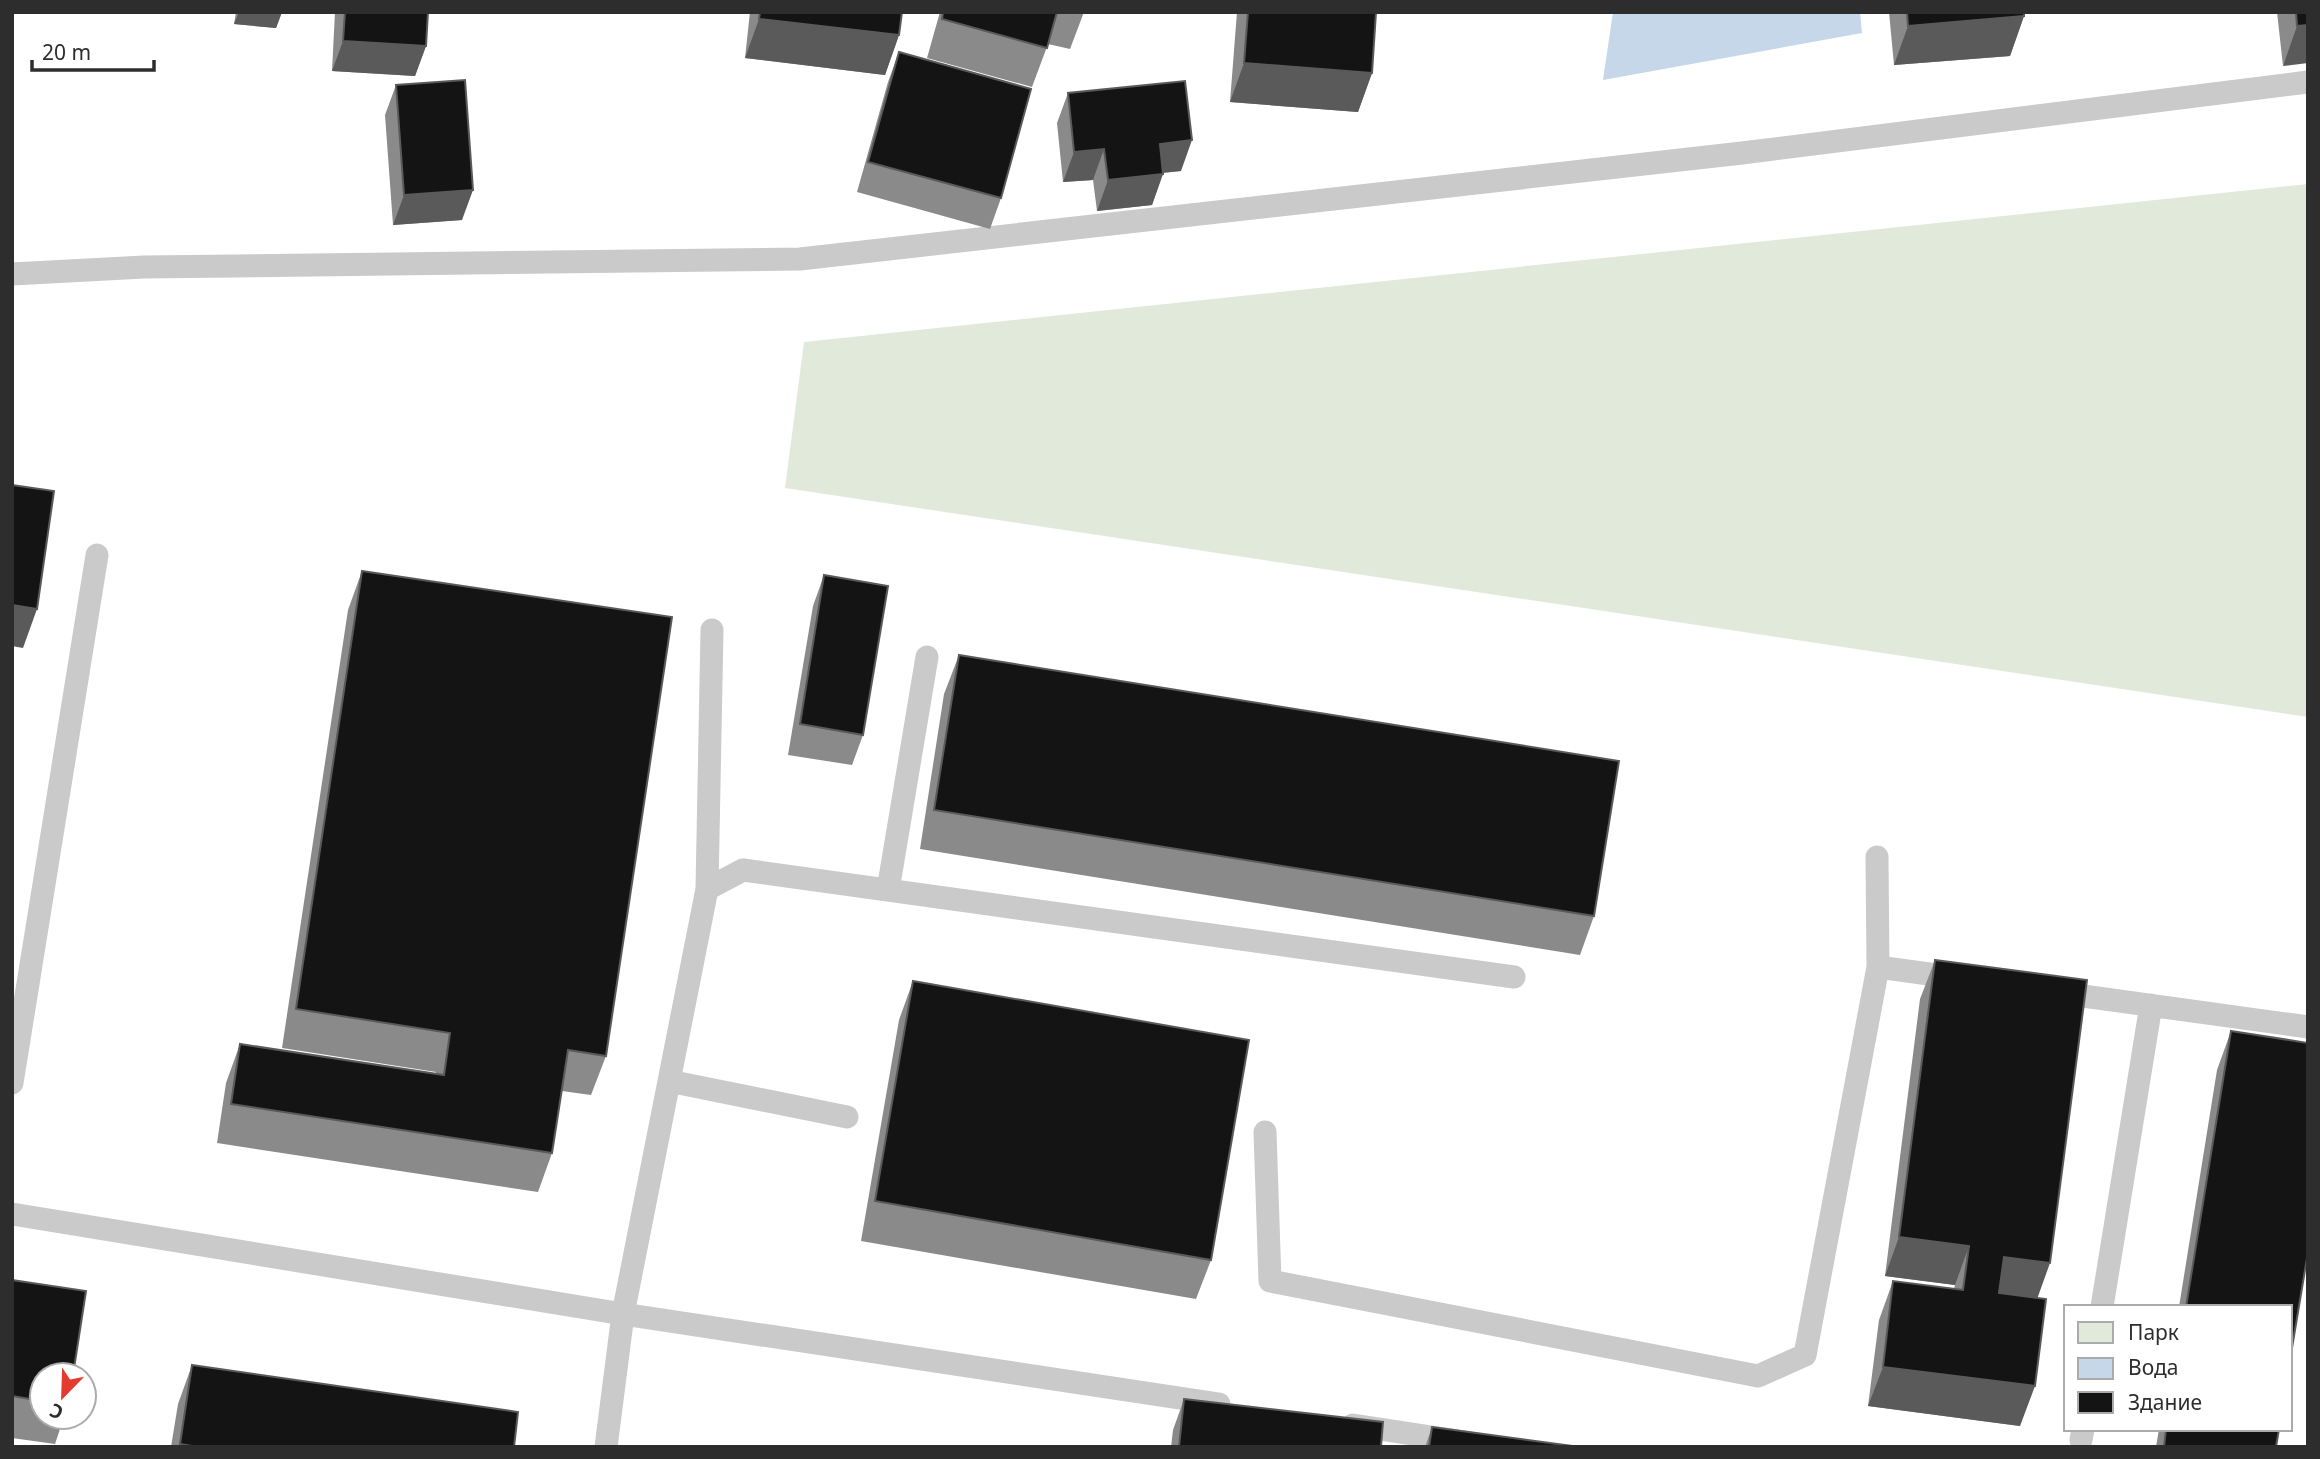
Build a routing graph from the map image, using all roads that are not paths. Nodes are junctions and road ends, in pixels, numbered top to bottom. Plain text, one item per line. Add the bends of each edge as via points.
1 (2308, 82) edge
2 (12, 274) edge
3 (97, 555) dead end
4 (712, 630) dead end
5 (927, 657) dead end
6 (1877, 857) dead end
7 (708, 889) junction
8 (888, 890) junction
9 (1878, 967) junction
10 (1514, 977) dead end
11 (1973, 981) edge
12 (2028, 988) edge
13 (2151, 1005) junction
14 (2308, 1027) edge
15 (670, 1081) junction
16 (12, 1083) edge
17 (847, 1117) dead end
18 (1265, 1132) dead end
19 (12, 1214) edge
20 (2102, 1305) edge
21 (623, 1314) junction
22 (1239, 1407) edge
23 (1335, 1422) edge
24 (1402, 1440) edge
25 (606, 1447) edge
26 (1497, 1447) edge

1 - 2 lane via 1742,153 800,259 158,267
3 - 16 lane
4 - 7 lane
5 - 8 lane
6 - 9 lane
7 - 8 lane via 743,870
7 - 15 lane
8 - 10 lane
9 - 11 lane
9 - 18 lane via 1805,1355 1758,1376 1270,1281
12 - 13 lane
13 - 14 lane
13 - 20 lane
15 - 17 lane
15 - 21 lane
19 - 21 lane
21 - 22 lane
21 - 25 lane
23 - 24 lane
24 - 26 lane

